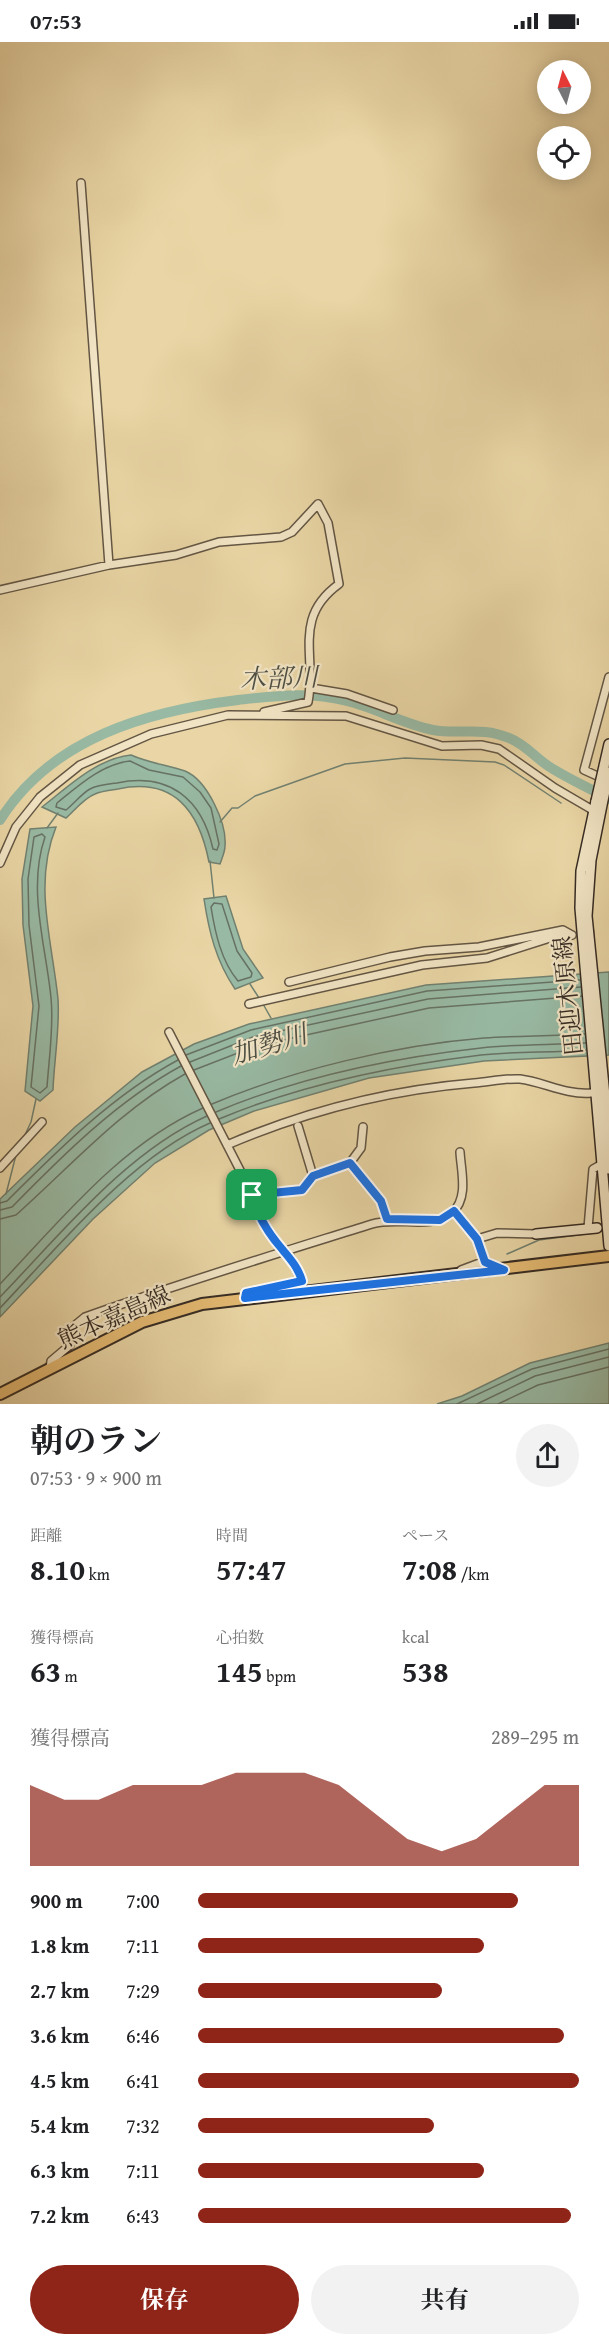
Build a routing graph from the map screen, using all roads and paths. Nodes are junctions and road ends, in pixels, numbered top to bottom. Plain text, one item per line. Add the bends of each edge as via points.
1 (81, 183) dead end
2 (108, 565) junction
3 (0, 590) edge
4 (609, 677) edge
5 (310, 690) junction
6 (393, 710) dead end
7 (252, 714) junction
8 (609, 744) edge
9 (607, 769) edge
10 (609, 781) edge
11 (598, 808) junction
12 (609, 819) edge
13 (0, 863) edge
14 (289, 982) dead end
15 (249, 1004) dead end
16 (169, 1032) dead end
17 (591, 1093) dead end
18 (42, 1122) dead end
19 (298, 1126) dead end
20 (363, 1127) dead end
21 (227, 1145) junction
22 (460, 1152) dead end
23 (350, 1163) junction
24 (607, 1167) edge
25 (0, 1168) edge
26 (313, 1176) junction
27 (252, 1195) junction
28 (454, 1211) junction
29 (387, 1219) junction
30 (593, 1228) joint
31 (536, 1234) joint
32 (477, 1239) junction
33 (609, 1246) edge
34 (284, 1252) junction
35 (609, 1257) edge
36 (485, 1262) junction
37 (504, 1270) junction
38 (446, 1275) junction
39 (245, 1298) junction
40 (50, 1368) junction
41 (0, 1394) edge

1 - 2 street
2 - 3 street
2 - 5 street via 176,555 219,542 281,537 292,532 318,504 328,523 339,584 326,593 310,622
4 - 10 street via 584,770
5 - 6 street via 347,694
5 - 7 street via 308,702
7 - 11 street via 346,716 442,746 481,745 499,749 555,788
7 - 13 street via 201,721 151,734 80,765 40,797 16,827
8 - 9 main road, 田迎木原線
9 - 11 main road, 田迎木原線, bridge
11 - 12 main road
11 - 24 main road, 田迎木原線 via 587,896 588,968
14 - 15 street via 424,951 479,947 563,930 572,935 487,958 422,965
16 - 21 street
17 - 21 street via 576,1094 520,1079 444,1086 314,1113
18 - 25 street
19 - 26 street
20 - 23 street via 361,1148
21 - 27 street
22 - 28 street via 463,1194
23 - 26 street
23 - 29 street via 381,1201
24 - 30 street via 593,1169
24 - 33 main road, 田迎木原線
26 - 27 street via 302,1190
27 - 34 street via 264,1223
28 - 29 street via 440,1220
28 - 32 street
29 - 34 street
30 - 31 main road
31 - 32 street via 496,1233
32 - 36 street
34 - 39 street via 302,1281 246,1293
34 - 40 street via 167,1287 85,1317 74,1326 70,1345 51,1361
35 - 37 main road, 熊本嘉島線
36 - 37 street
36 - 38 street
37 - 38 main road, 熊本嘉島線
38 - 39 main road, 熊本嘉島線
39 - 40 main road, 熊本嘉島線 via 202,1304 151,1318
40 - 41 main road, 熊本嘉島線

